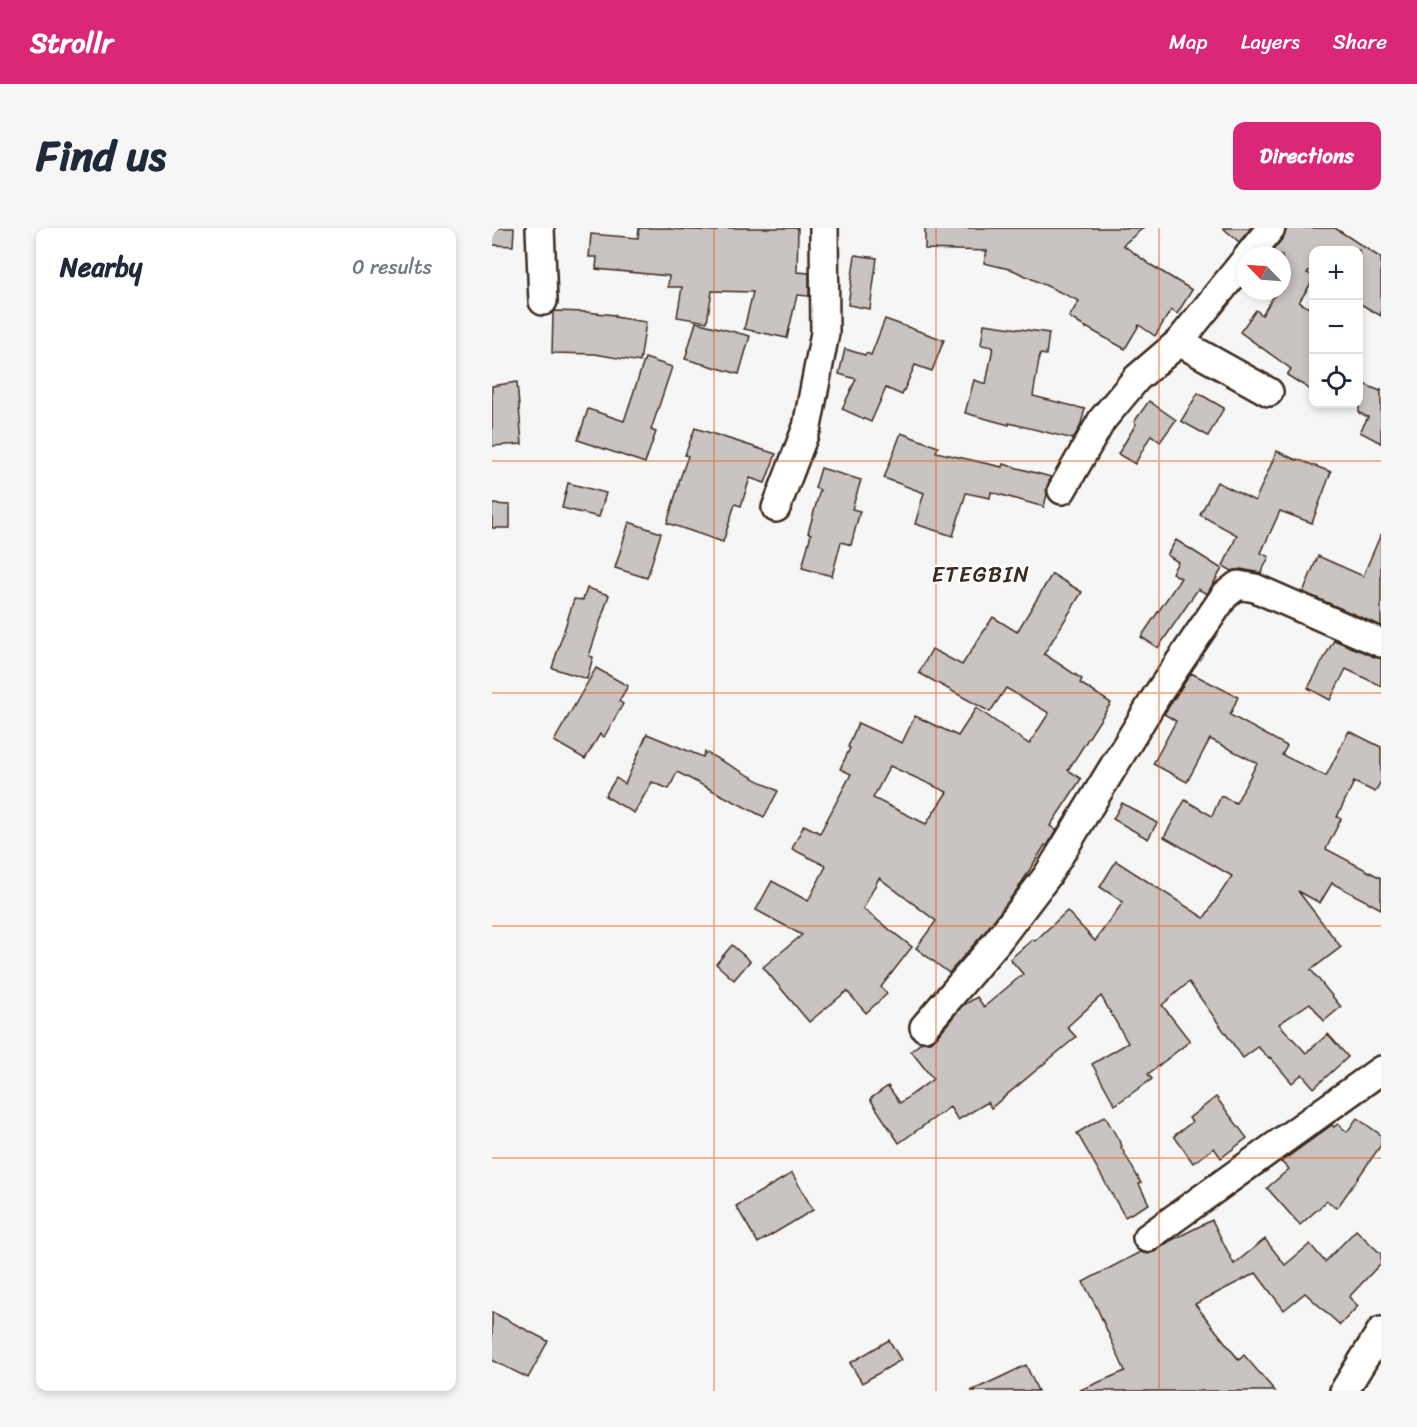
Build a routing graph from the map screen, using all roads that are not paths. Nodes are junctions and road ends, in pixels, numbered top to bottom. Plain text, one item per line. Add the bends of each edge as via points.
1 (540, 228) edge
2 (824, 228) edge
3 (1271, 228) edge
4 (1256, 246) edge
5 (1237, 270) edge
6 (543, 301) dead end
7 (1179, 342) junction
8 (1269, 392) dead end
9 (1062, 490) dead end
10 (776, 508) dead end
11 (1381, 643) edge
12 (924, 1028) dead end
13 (1381, 1070) edge
14 (1147, 1238) dead end
15 (1381, 1331) edge
16 (1344, 1391) edge

1 - 6 street
2 - 10 street via 825,333 807,426
3 - 4 street
5 - 7 street
7 - 8 street
7 - 9 street via 1137,378 1102,420
11 - 12 street via 1255,588 1238,585 1225,595 1157,695 1047,876
13 - 14 street
15 - 16 street

